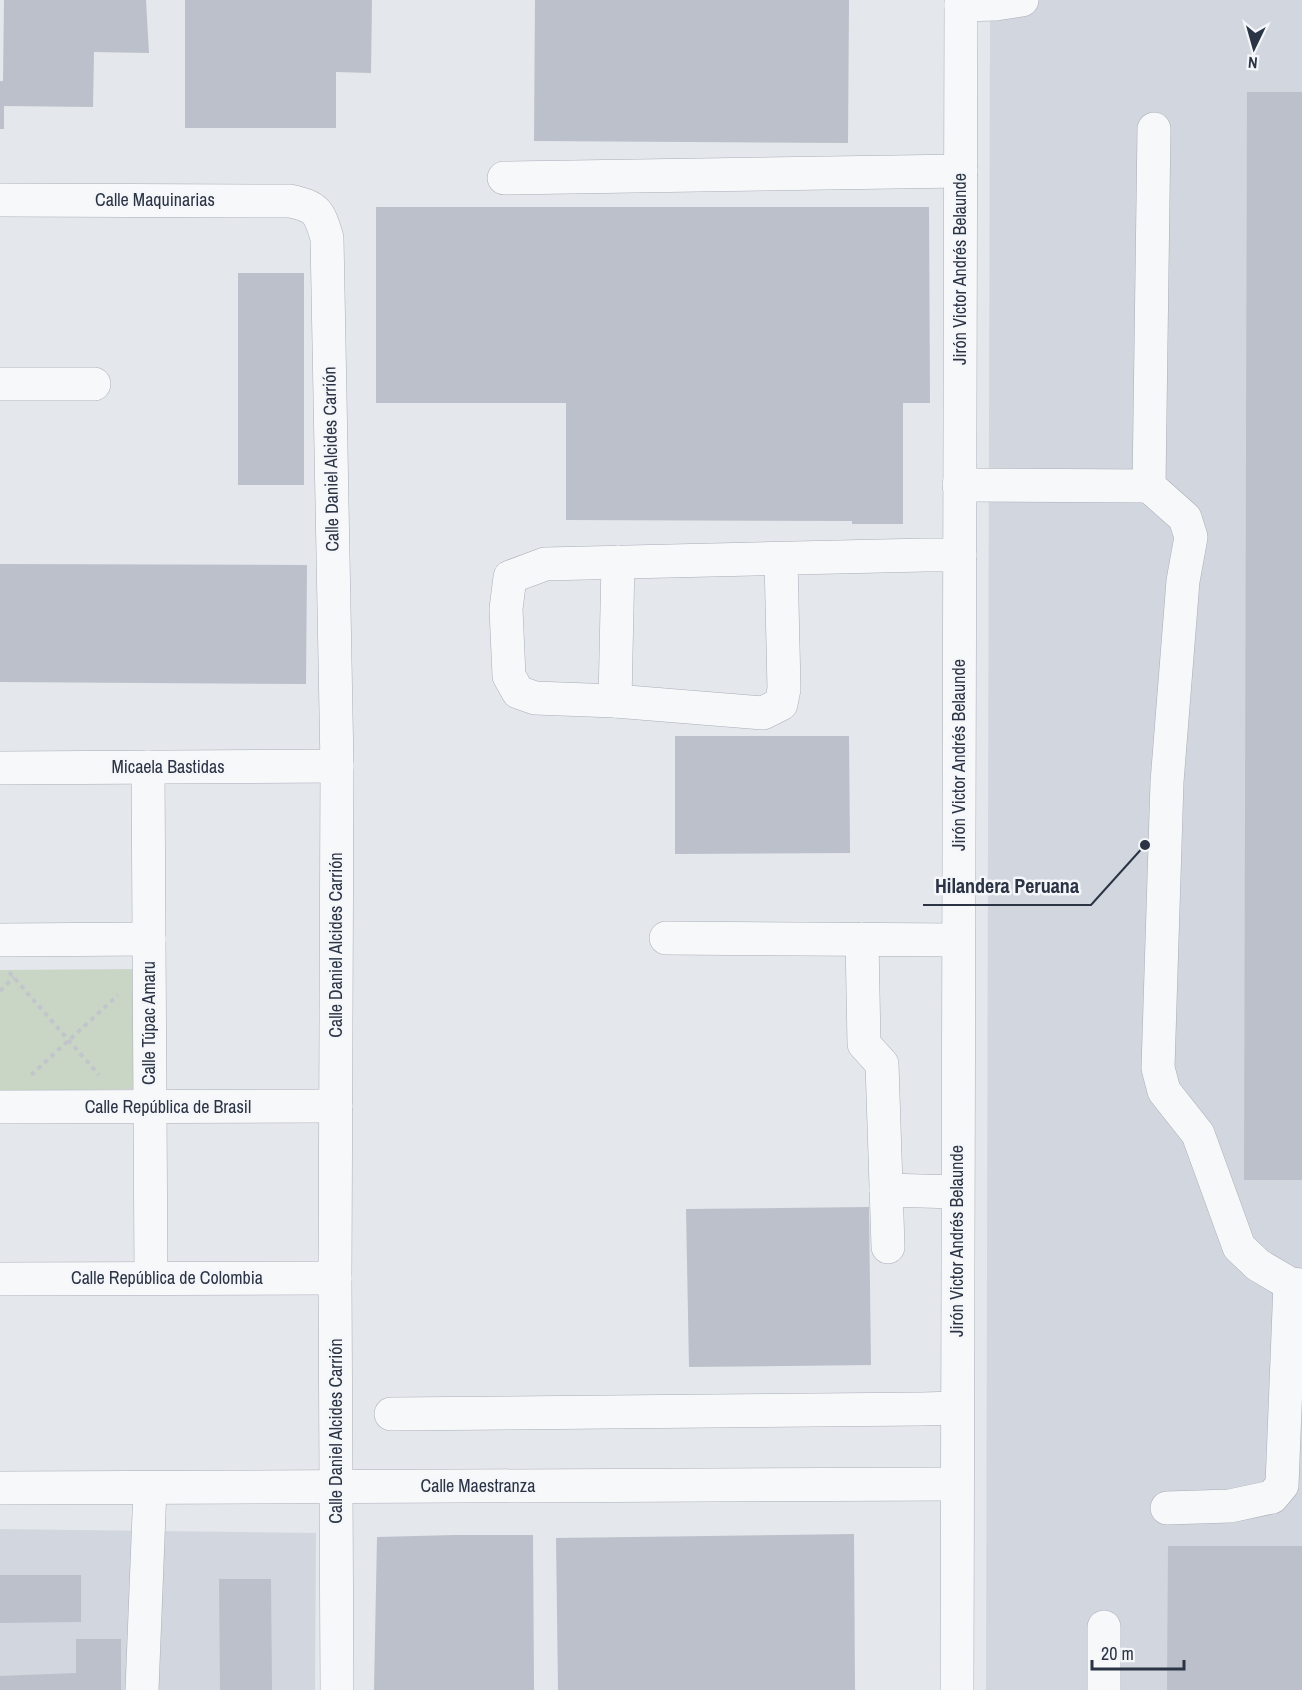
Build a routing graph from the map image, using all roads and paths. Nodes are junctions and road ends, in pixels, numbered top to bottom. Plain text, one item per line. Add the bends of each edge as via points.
1 (1022, 0) edge
2 (961, 2) edge
3 (1154, 129) dead end
4 (961, 171) junction
5 (504, 178) dead end
6 (0, 200) edge
7 (309, 205) joint
8 (0, 384) edge
9 (94, 384) dead end
10 (959, 485) junction
11 (1149, 486) junction
12 (960, 555) junction
13 (781, 559) junction
14 (618, 562) junction
15 (615, 701) junction
16 (337, 766) junction
17 (148, 767) junction
18 (0, 768) edge
19 (666, 938) dead end
20 (862, 939) junction
21 (958, 940) junction
22 (2, 952) edge
23 (149, 952) junction
24 (69, 1041) junction
25 (30, 1076) dead end
26 (336, 1106) junction
27 (0, 1107) edge
28 (138, 1107) junction
29 (886, 1190) junction
30 (957, 1192) junction
31 (888, 1247) dead end
32 (151, 1278) junction
33 (335, 1278) junction
34 (0, 1279) edge
35 (1296, 1285) edge
36 (957, 1408) junction
37 (391, 1414) dead end
38 (957, 1484) junction
39 (336, 1487) junction
40 (0, 1488) edge
41 (150, 1488) junction
42 (1167, 1508) dead end
43 (1104, 1627) dead end
44 (142, 1690) edge
45 (337, 1690) edge
46 (957, 1690) edge
47 (1104, 1690) edge

1 - 2 street via 996,4
2 - 4 street, Jirón Victor Andrés Belaunde
3 - 11 street
4 - 5 street
4 - 10 street, Jirón Victor Andrés Belaunde
6 - 7 street, Calle Maquinarias via 279,200
7 - 16 street, Calle Daniel Alcides Carrión via 321,219 327,237
8 - 9 street
10 - 11 street
10 - 12 street, Jirón Victor Andrés Belaunde
11 - 35 street via 1185,518 1191,537 1183,581 1167,782 1158,1068 1164,1091 1198,1134 1239,1247 1258,1265
12 - 13 street
12 - 21 street, Jirón Victor Andrés Belaunde
13 - 14 street
13 - 15 street via 781,704 763,713
14 - 15 street
14 - 15 street via 545,564 510,578 506,609 508,676 518,692 535,698
16 - 17 street, Micaela Bastidas
16 - 26 street, Calle Daniel Alcides Carrión
17 - 18 street, Micaela Bastidas
17 - 23 street, Calle Túpac Amaru
19 - 20 street
20 - 21 street
20 - 29 street via 864,1044 882,1064
21 - 30 street, Jirón Victor Andrés Belaunde
22 - 23 street
22 - 24 path via 13,978
23 - 24 path
23 - 28 street, Calle Túpac Amaru
24 - 25 path
24 - 28 path
26 - 28 street, Calle República de Brasil
26 - 33 street, Calle Daniel Alcides Carrión
27 - 28 street, Calle República de Brasil
28 - 32 street, Calle Túpac Amaru
29 - 30 street
29 - 31 street
30 - 36 street, Jirón Victor Andrés Belaunde
32 - 33 street, Calle República de Colombia
32 - 34 street, Calle República de Colombia
33 - 39 street, Calle Daniel Alcides Carrión
35 - 42 street via 1282,1485 1272,1497 1230,1506
36 - 37 street
36 - 38 street, Jirón Victor Andrés Belaunde
38 - 39 street, Calle Maestranza
38 - 46 street, Jirón Victor Andrés Belaunde
39 - 41 street, Calle Maestranza
39 - 45 street, Calle Daniel Alcides Carrión
40 - 41 street, Calle Maestranza
41 - 44 street
43 - 47 street

